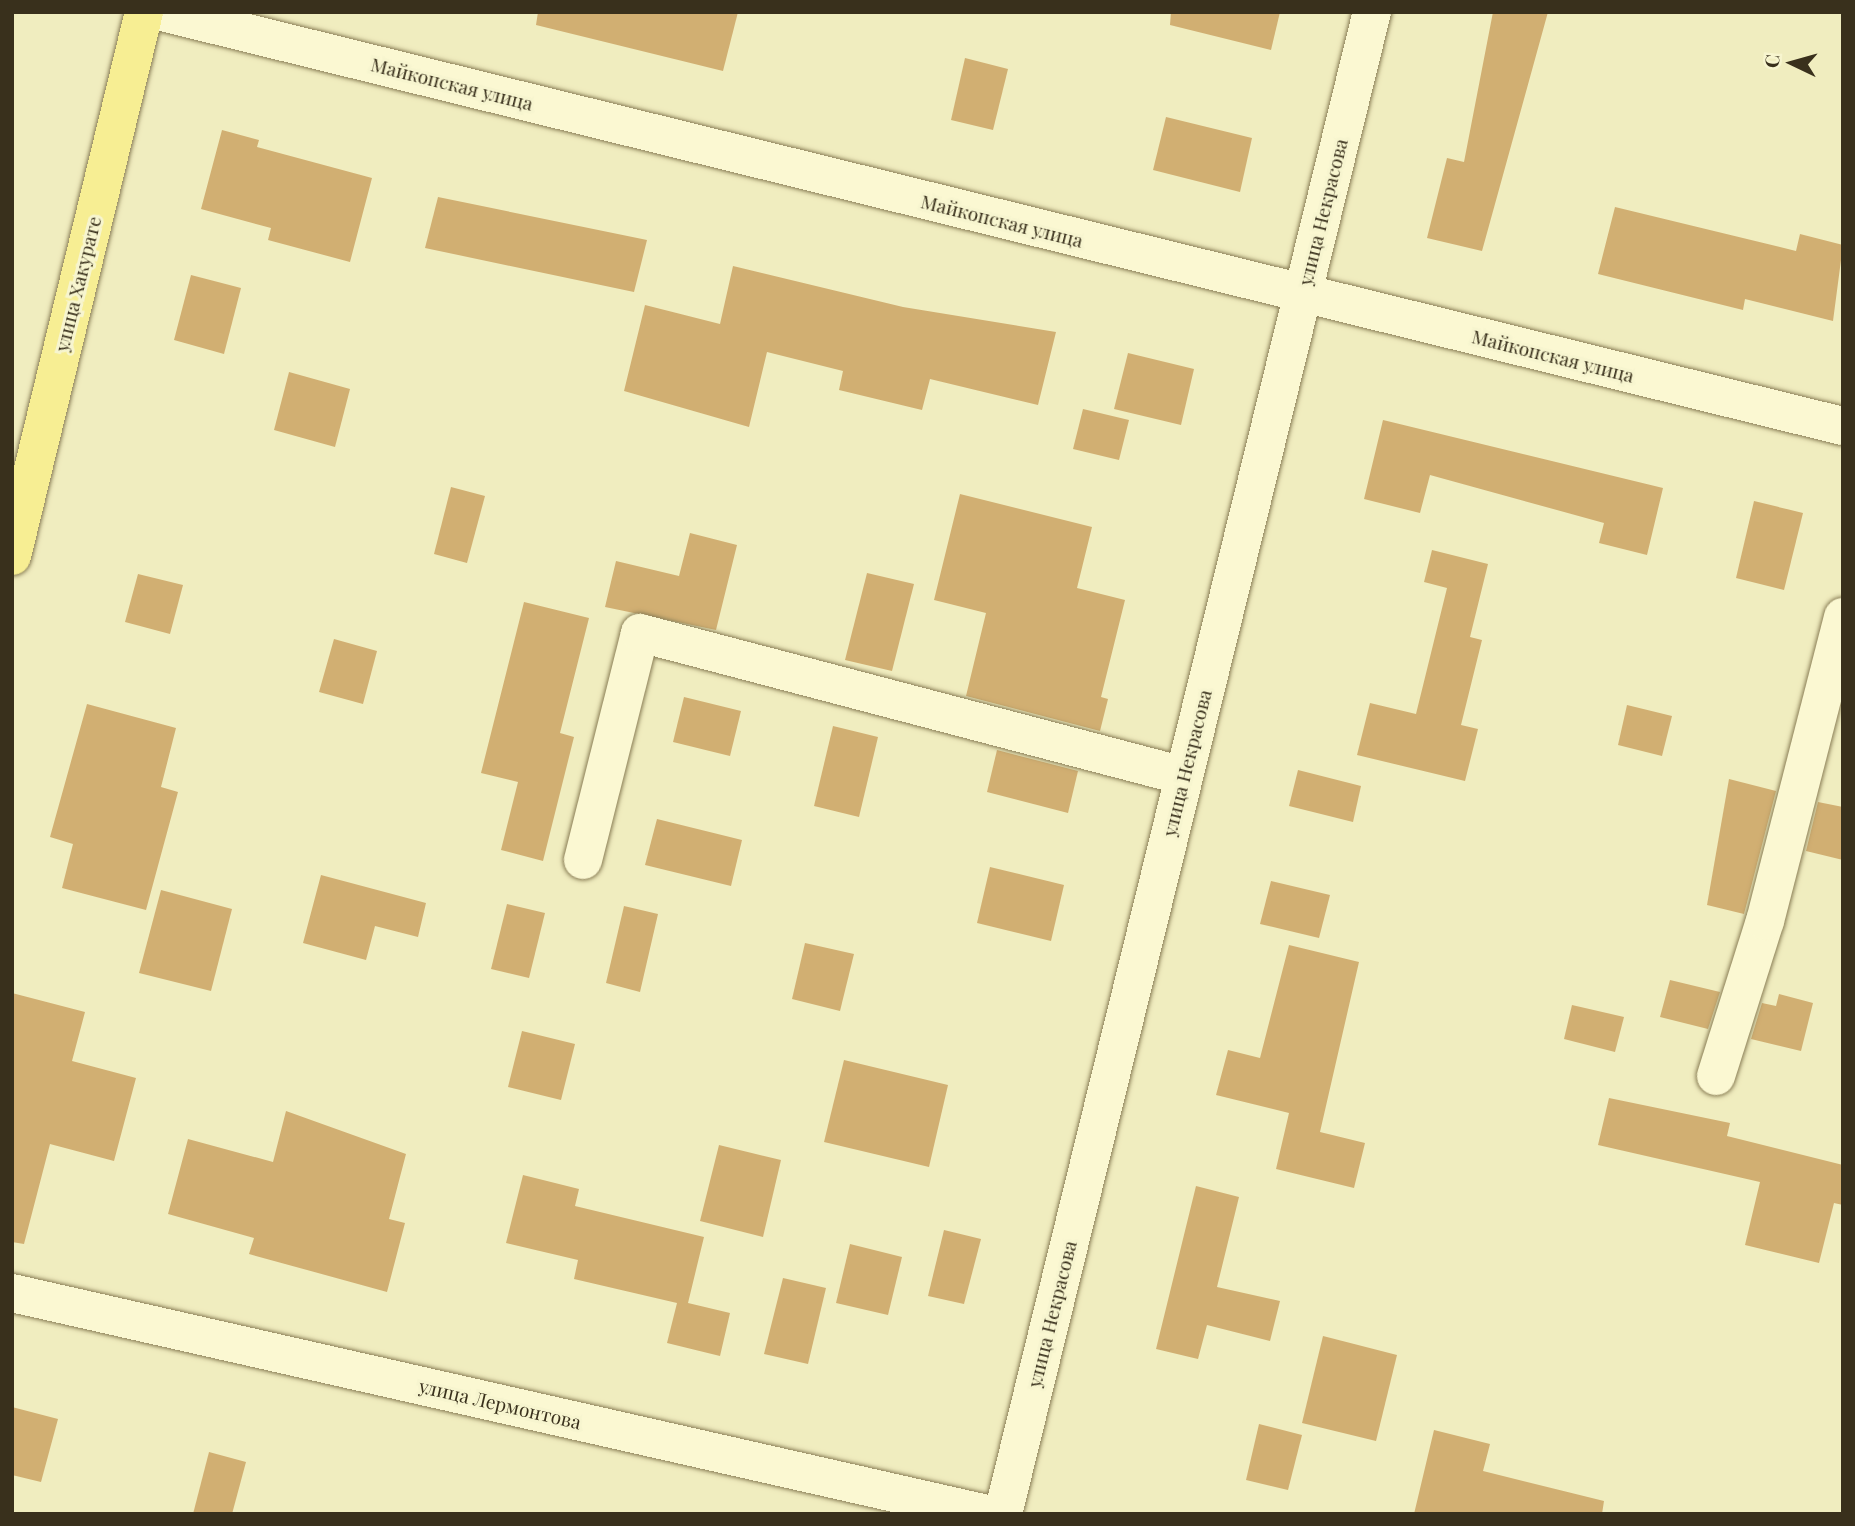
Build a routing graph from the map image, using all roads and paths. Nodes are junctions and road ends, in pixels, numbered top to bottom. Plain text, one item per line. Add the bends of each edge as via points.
1 (144, 12) edge
2 (162, 12) edge
3 (1372, 12) edge
4 (1302, 296) junction
5 (1843, 426) edge
6 (12, 556) edge
7 (1843, 617) edge
8 (1184, 775) junction
9 (583, 860) dead end
10 (1716, 1076) dead end
11 (12, 1293) edge
12 (987, 1514) edge
13 (1003, 1514) edge

1 - 6 main road, улица Хакурате
2 - 4 street, Майкопская улица
3 - 4 street, улица Некрасова
4 - 5 street, Майкопская улица
4 - 8 street, улица Некрасова
7 - 10 street via 1765,921
8 - 9 street via 640,633
8 - 13 street, улица Некрасова
11 - 12 street, улица Лермонтова

